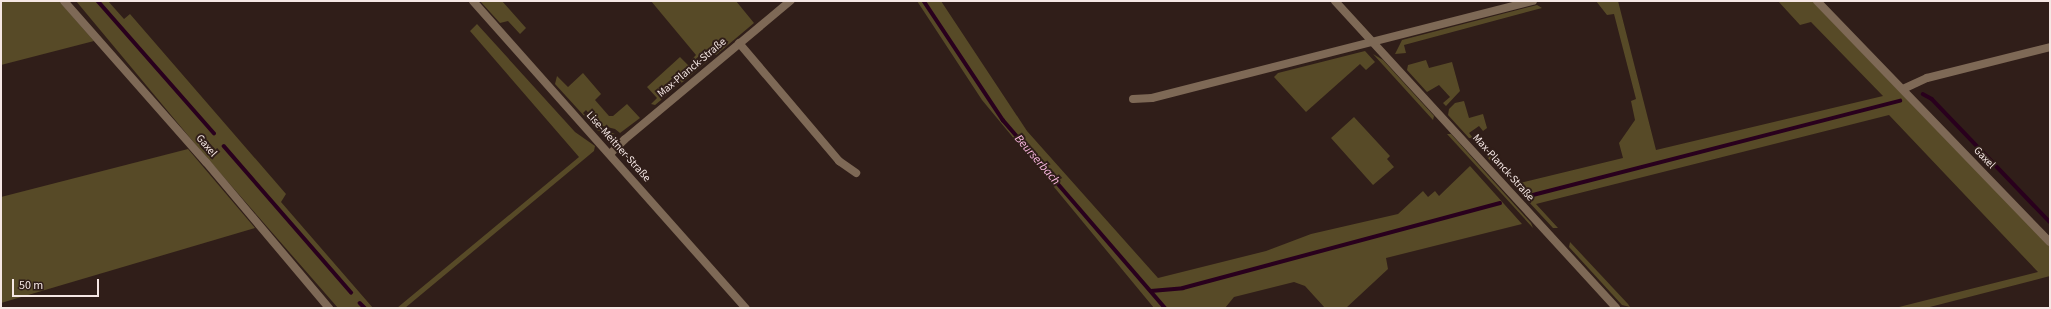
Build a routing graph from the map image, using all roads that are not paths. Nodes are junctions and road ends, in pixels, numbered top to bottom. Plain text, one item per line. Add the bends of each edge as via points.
1 (64, 1) edge
2 (473, 1) edge
3 (790, 1) edge
4 (1335, 1) edge
5 (1533, 1) edge
6 (1817, 1) edge
7 (739, 43) junction
8 (1373, 43) junction
9 (2050, 47) edge
10 (1903, 89) junction
11 (1133, 99) dead end
12 (610, 154) junction
13 (856, 173) dead end
14 (2050, 242) edge
15 (329, 308) edge
16 (746, 308) edge
17 (1616, 308) edge

1 - 15 street, Gaxel via 206,162
2 - 12 street, Lise-Meitner-Straße
3 - 7 street, Max-Planck-Straße
4 - 8 street, Max-Planck-Straße
5 - 8 street
6 - 10 street, Gaxel
7 - 12 street, Max-Planck-Straße
7 - 13 street via 839,161
8 - 11 street via 1152,98
8 - 17 street, Max-Planck-Straße
9 - 10 street via 1927,78
10 - 14 street, Gaxel
12 - 16 street, Lise-Meitner-Straße

